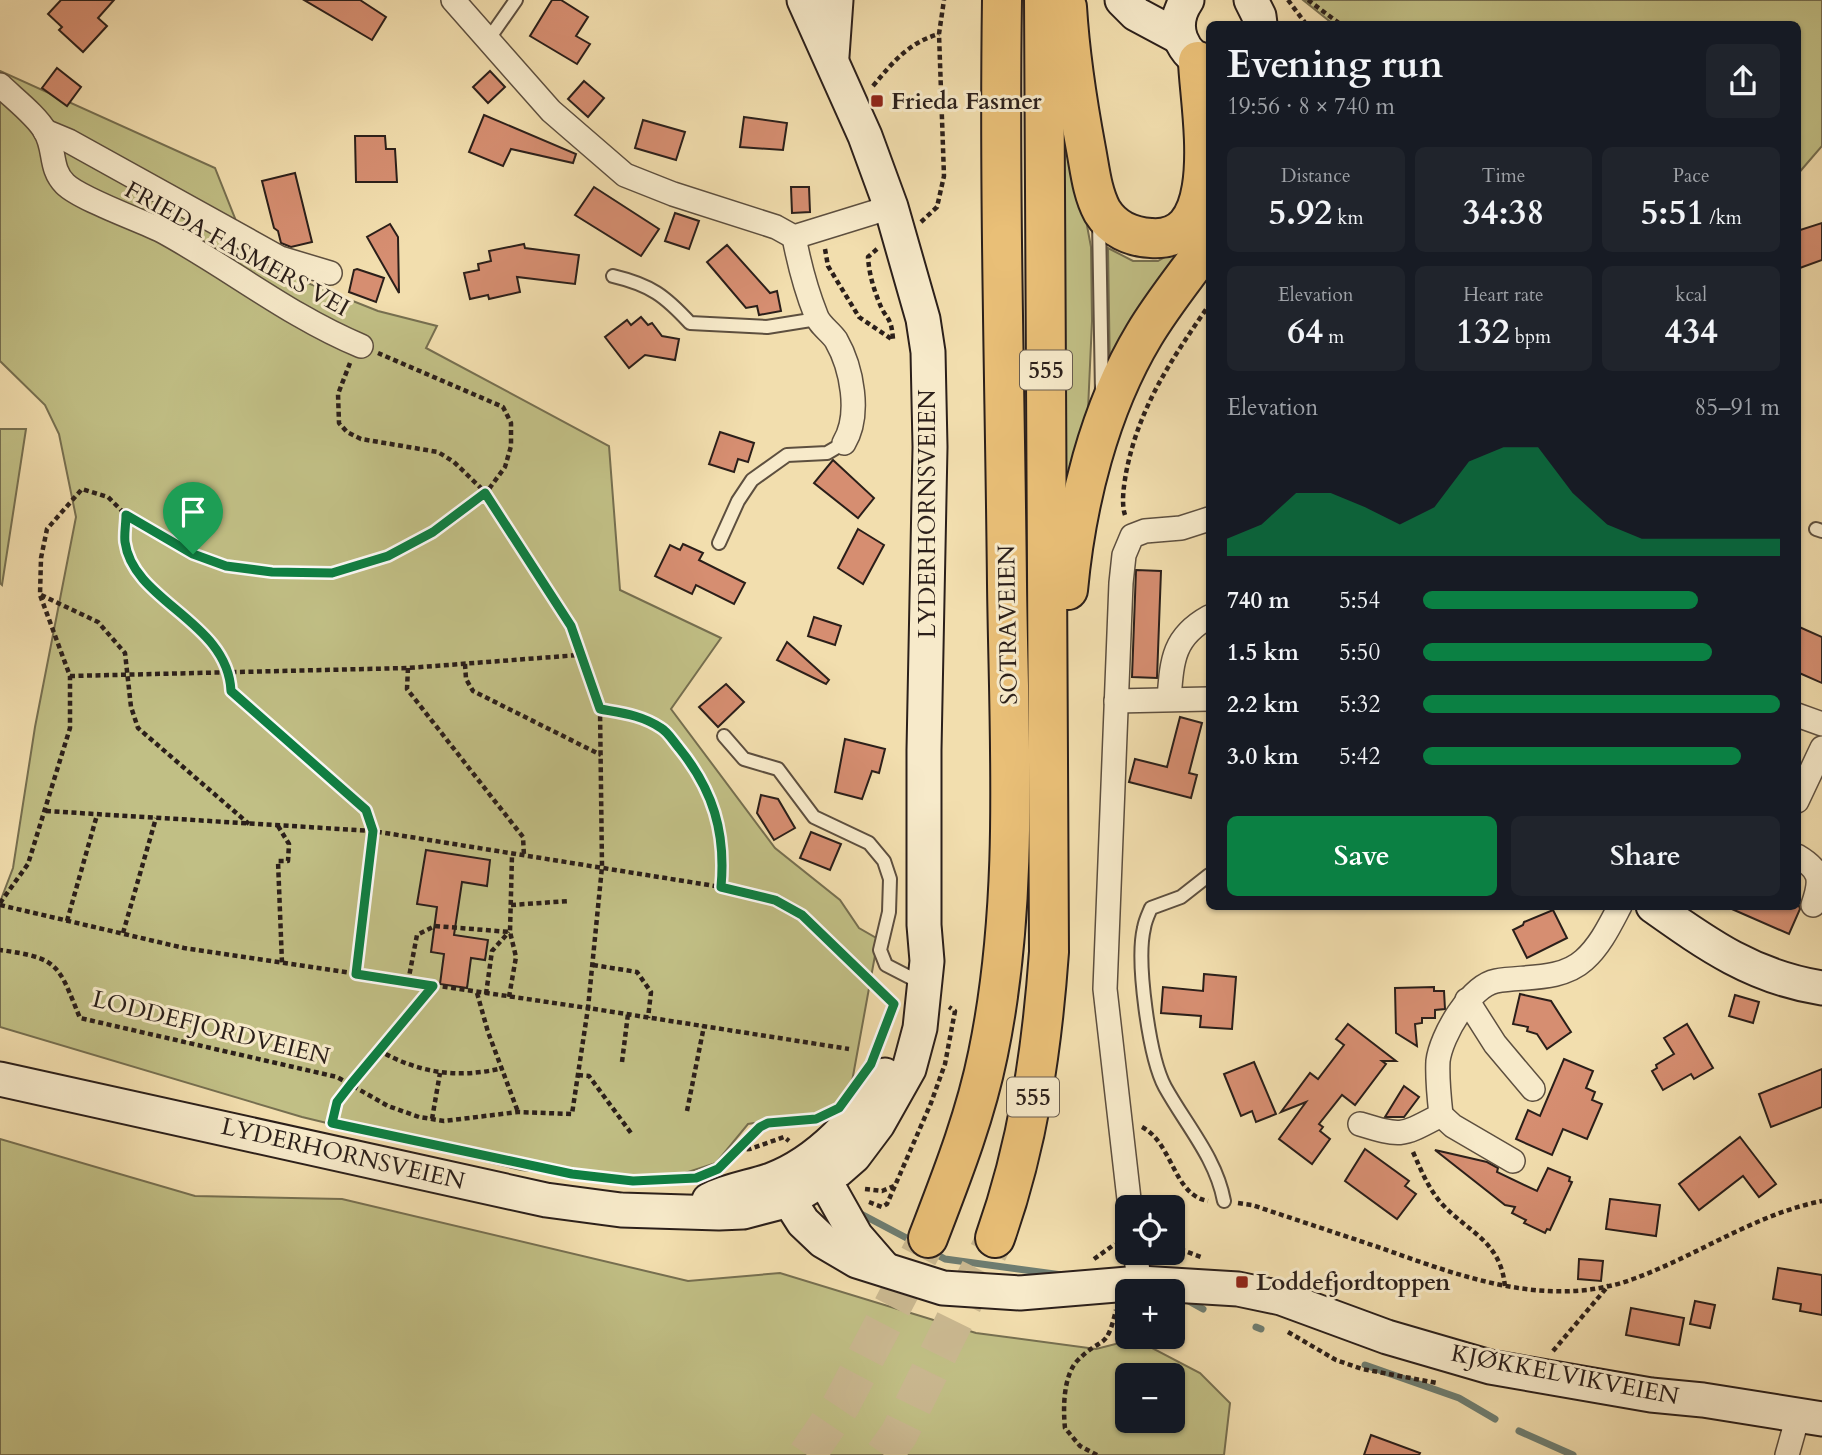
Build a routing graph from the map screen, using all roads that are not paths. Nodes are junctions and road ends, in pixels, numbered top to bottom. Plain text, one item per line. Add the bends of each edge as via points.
1 (453, 0) edge
2 (516, 0) edge
3 (804, 0) edge
4 (836, 0) edge
5 (988, 0) edge
6 (1002, 0) edge
7 (1044, 0) edge
8 (1067, 0) edge
9 (1122, 0) edge
10 (1187, 0) edge
11 (488, 40) junction
12 (1195, 54) edge
13 (831, 59) junction
14 (0, 85) edge
15 (46, 131) junction
16 (1099, 204) junction
17 (902, 216) junction
18 (794, 237) junction
19 (1206, 247) edge
20 (331, 272) dead end
21 (614, 276) dead end
22 (1004, 284) junction
23 (817, 319) junction
24 (359, 345) road end
25 (1104, 424) junction
26 (844, 443) joint
27 (1206, 520) edge
28 (719, 542) dead end
29 (1206, 619) edge
30 (1170, 699) junction
31 (1206, 699) edge
32 (1116, 701) junction
33 (1801, 716) edge
34 (1822, 724) edge
35 (724, 736) dead end
36 (1050, 740) junction
37 (1822, 748) edge
38 (1801, 793) edge
39 (1801, 858) edge
40 (1206, 877) edge
41 (1813, 905) dead end
42 (1618, 910) edge
43 (1659, 910) edge
44 (1822, 988) edge
45 (933, 995) junction
46 (1467, 1000) junction
47 (0, 1079) edge
48 (1533, 1089) dead end
49 (1441, 1115) junction
50 (1360, 1124) dead end
51 (1513, 1161) dead end
52 (805, 1163) junction
53 (1129, 1195) edge
54 (789, 1200) junction
55 (1224, 1201) road end
56 (688, 1210) junction
57 (928, 1238) tunnel mouth
58 (995, 1238) tunnel mouth
59 (883, 1268) junction
60 (1115, 1283) edge
61 (1185, 1285) edge
62 (1810, 1418) edge
63 (1787, 1455) edge

1 - 11 street
2 - 11 lane
3 - 13 main road, LYDERHORNSVEIEN
4 - 13 main road, LYDERHORNSVEIEN
5 - 22 highway, 555 via 991,260
6 - 22 highway, SOTRAVEIEN / 555
7 - 36 highway, SOTRAVEIEN / 555
8 - 16 highway, 555 via 1071,69
9 - 12 main road
10 - 12 main road via 1178,22
11 - 18 street via 551,111 625,174
12 - 16 highway, 555 via 1203,190 1186,225 1161,239 1128,235
13 - 17 main road, LYDERHORNSVEIEN
14 - 15 street, FRIEDA FASMERS VEI
15 - 20 street, FRIEDA FASMERS VEI via 280,258
15 - 24 street, FRIEDA FASMERS VEI via 54,170 67,187 160,230 273,301
16 - 25 lane, 555
17 - 18 street
17 - 45 main road, LYDERHORNSVEIEN via 928,352 924,750 927,961
18 - 23 street
19 - 25 highway, 555 via 1143,336
21 - 23 lane via 665,296 690,323 767,327
22 - 57 highway, SOTRAVEIEN / 555 via 1009,724 1006,920 988,1055 967,1136
23 - 26 street via 835,340 846,367 854,412
25 - 36 highway, 555 via 1071,559 1066,702
26 - 28 lane via 827,453 787,455 752,480
27 - 32 street via 1132,536 1121,583
29 - 30 street via 1186,632 1175,650
30 - 31 street
30 - 32 street
32 - 53 street via 1105,989
33 - 34 street
35 - 45 lane via 744,759 778,769 814,817 869,843 884,861 890,878 889,912 880,950 886,965
36 - 58 highway, SOTRAVEIEN / 555 via 1050,923 1044,1025 1020,1157
37 - 38 street
39 - 41 street via 1818,872 1819,890
40 - 55 lane via 1181,897 1151,908 1142,944 1147,1024 1156,1067 1205,1151
42 - 46 street via 1584,961 1542,977 1485,984
43 - 44 main road via 1721,954 1766,973
45 - 52 main road, LYDERHORNSVEIEN via 909,1069 855,1156
46 - 48 street via 1495,1044
46 - 49 street via 1438,1058
47 - 56 main road, LYDERHORNSVEIEN via 546,1200 621,1210
49 - 50 street via 1396,1135
49 - 51 street
52 - 54 main road, LYDERHORNSVEIEN
52 - 56 main road, LYDERHORNSVEIEN
52 - 59 main road
54 - 56 main road, LYDERHORNSVEIEN via 743,1212
54 - 59 main road, KJØKKELVIKVEIEN via 823,1241 857,1261
59 - 60 main road, KJØKKELVIKVEIEN via 967,1291 1020,1293
61 - 62 main road, KJØKKELVIKVEIEN via 1281,1298 1387,1337 1490,1367
62 - 63 street, KJØKKELVIKVEIEN

